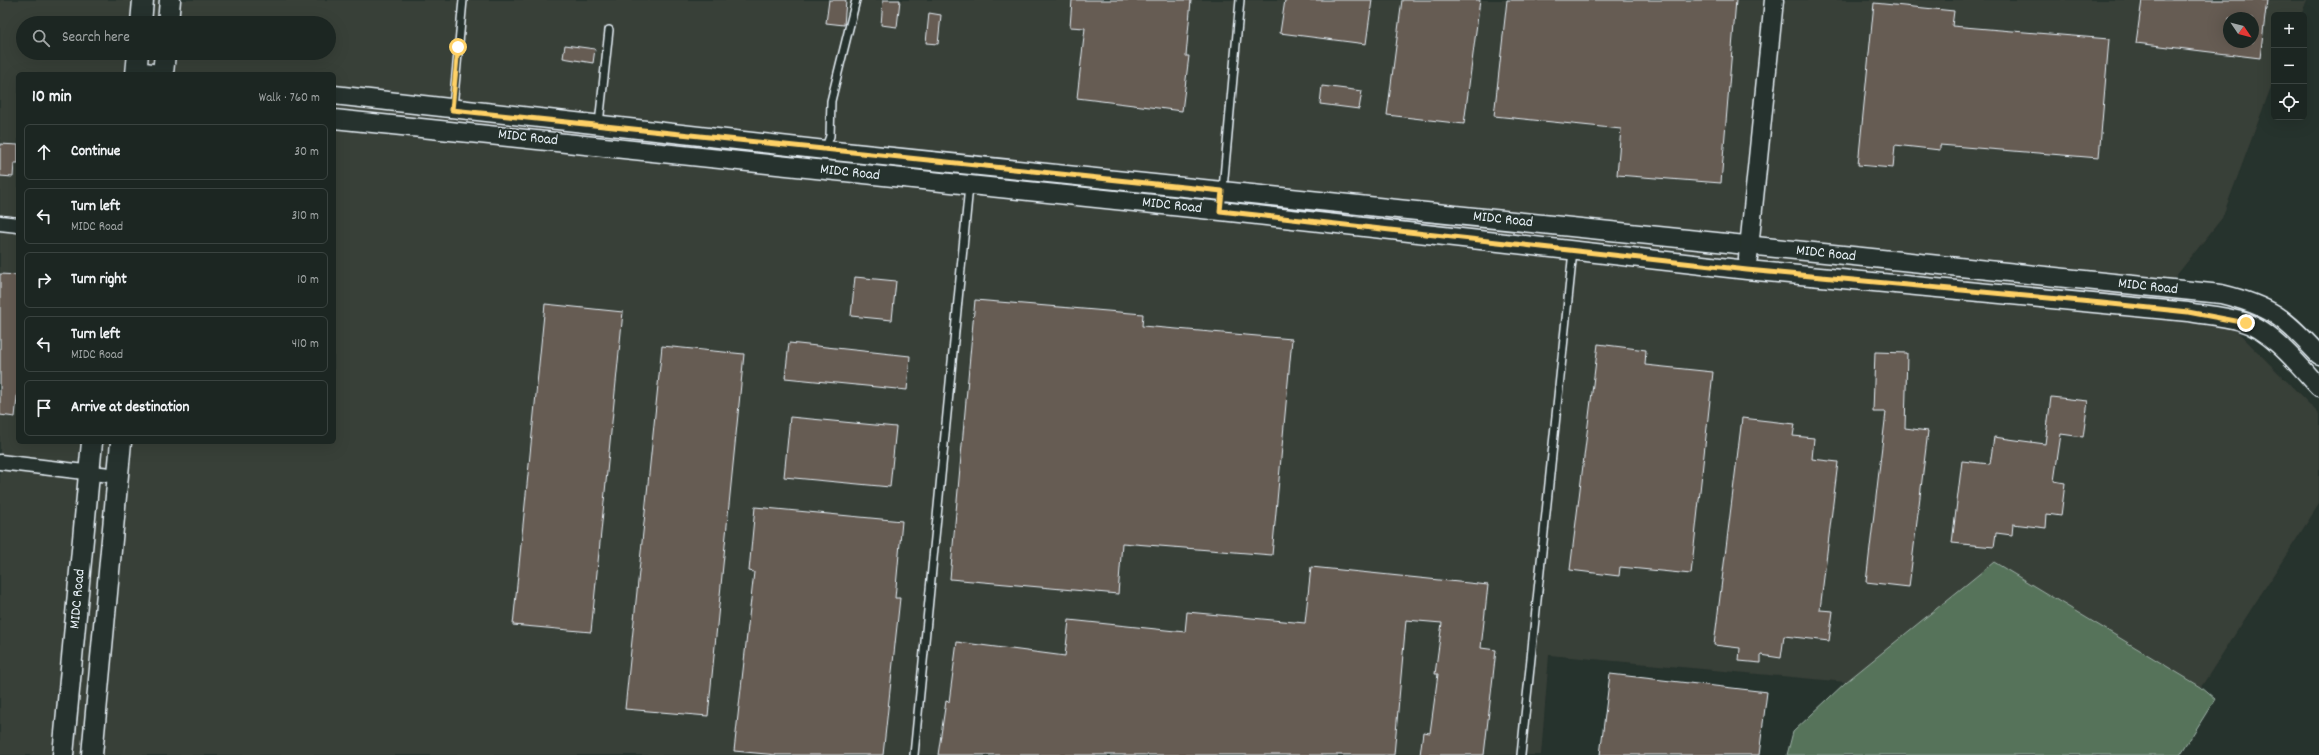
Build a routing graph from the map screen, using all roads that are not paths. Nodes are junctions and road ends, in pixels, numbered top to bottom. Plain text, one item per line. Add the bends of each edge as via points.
1 (143, 0) edge
2 (170, 0) edge
3 (462, 0) edge
4 (856, 0) edge
5 (1240, 0) edge
6 (1774, 0) edge
7 (142, 16) edge
8 (169, 16) edge
9 (609, 30) dead end
10 (164, 60) edge
11 (137, 66) edge
12 (154, 72) edge
13 (163, 72) edge
14 (336, 95) edge
15 (452, 110) junction
16 (336, 119) edge
17 (599, 124) junction
18 (825, 150) junction
19 (969, 186) junction
20 (1222, 191) junction
21 (1220, 211) junction
22 (0, 223) edge
23 (16, 225) edge
24 (1750, 246) junction
25 (1573, 251) junction
26 (1747, 270) junction
27 (2311, 337) edge
28 (2288, 353) junction
29 (2319, 355) edge
30 (2319, 387) edge
31 (92, 444) edge
32 (121, 444) edge
33 (0, 462) edge
34 (90, 474) junction
35 (118, 476) junction
36 (63, 755) edge
37 (92, 755) edge
38 (914, 755) edge
39 (1521, 755) edge

1 - 7 main road
2 - 8 main road
3 - 15 lane
4 - 18 lane via 831,102 830,136
5 - 20 lane
6 - 24 street
9 - 17 lane
10 - 13 main road
11 - 12 street
14 - 15 street, MIDC Road
15 - 17 street, MIDC Road
16 - 19 street, MIDC Road
17 - 18 street, MIDC Road
18 - 20 street, MIDC Road
19 - 21 street, MIDC Road
19 - 38 lane
20 - 21 lane
20 - 24 street, MIDC Road
21 - 25 street, MIDC Road
22 - 23 street
24 - 26 street
24 - 27 street, MIDC Road via 2221,294 2267,308
25 - 26 street, MIDC Road
25 - 39 lane
26 - 28 street, MIDC Road via 2188,312 2246,323
27 - 28 street
27 - 29 street, MIDC Road
28 - 30 street, MIDC Road
31 - 34 main road, MIDC Road
32 - 35 main road, MIDC Road
33 - 34 street
34 - 35 street
34 - 36 main road, MIDC Road
35 - 37 main road, MIDC Road

